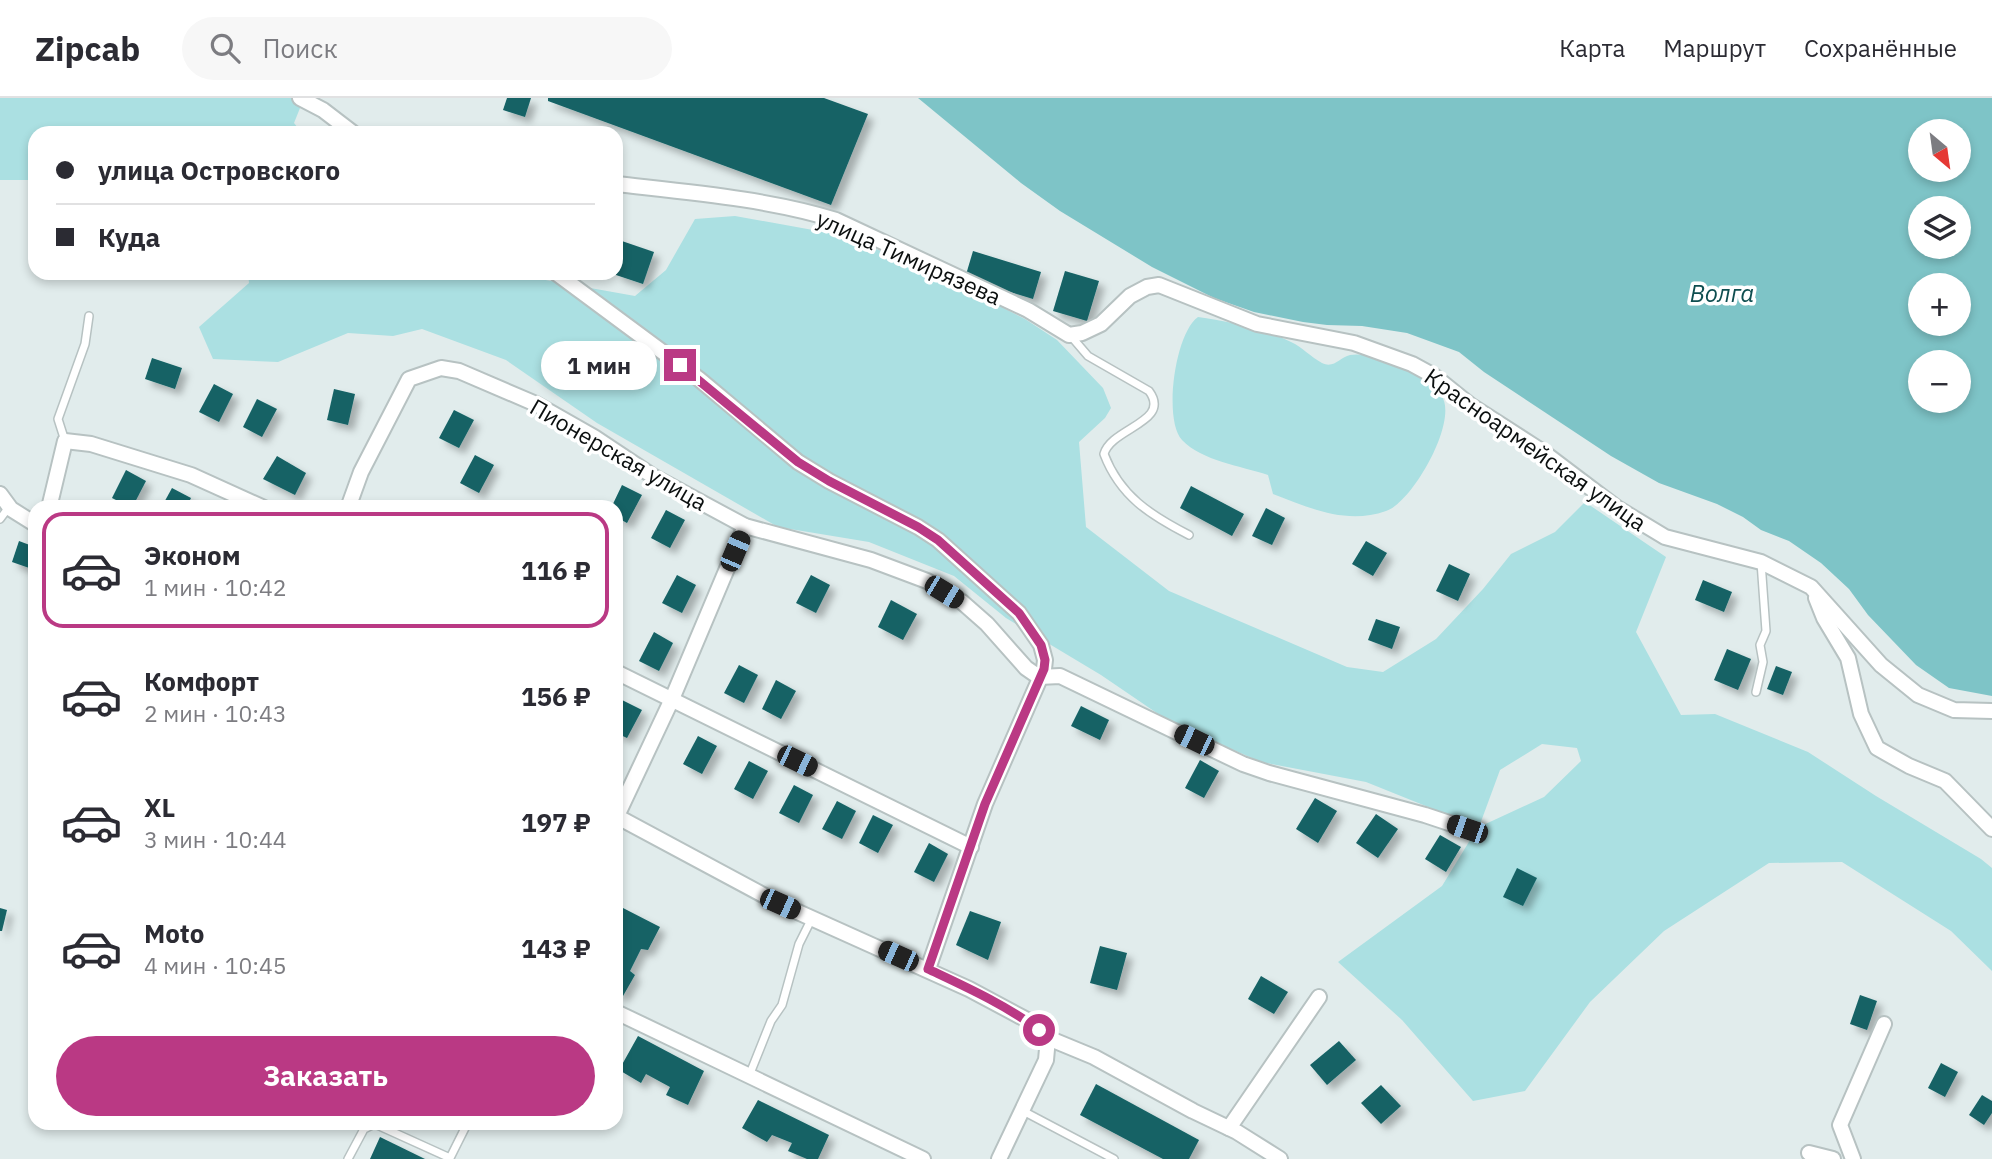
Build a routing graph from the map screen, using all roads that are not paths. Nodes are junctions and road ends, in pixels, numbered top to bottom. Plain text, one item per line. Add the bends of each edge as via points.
1 (300, 98) edge
2 (345, 126) edge
3 (623, 185) edge
4 (565, 280) edge
5 (89, 316) dead end
6 (1069, 335) junction
7 (65, 441) junction
8 (0, 494) edge
9 (51, 500) edge
10 (246, 500) edge
11 (351, 500) edge
12 (4, 513) edge
13 (28, 522) edge
14 (745, 526) junction
15 (1189, 535) dead end
16 (1761, 562) junction
17 (1811, 587) junction
18 (623, 675) edge
19 (1039, 677) junction
20 (1756, 692) dead end
21 (672, 699) junction
22 (1992, 711) edge
23 (623, 801) edge
24 (623, 820) edge
25 (1467, 829) dead end
26 (1992, 829) edge
27 (971, 847) junction
28 (812, 918) junction
29 (928, 969) junction
30 (1319, 997) dead end
31 (623, 1015) edge
32 (1884, 1024) dead end
33 (1048, 1038) junction
34 (749, 1076) junction
35 (1023, 1111) junction
36 (1228, 1128) junction
37 (363, 1130) edge
38 (387, 1130) edge
39 (464, 1130) edge
40 (1809, 1153) dead end
41 (348, 1159) edge
42 (923, 1159) edge
43 (999, 1159) edge
44 (1114, 1159) edge
45 (1280, 1159) edge
46 (1833, 1159) edge
47 (1853, 1159) edge

1 - 2 street
3 - 6 street, улица Тимирязева via 825,216 1028,310
4 - 19 street via 699,379 798,462 938,540 1032,629 1045,660
5 - 7 lane via 85,344 58,419
6 - 15 lane via 1088,355 1155,399 1151,415 1115,437 1104,454 1144,510
6 - 16 street, Красноармейская улица via 1101,324 1130,296 1159,285 1257,324 1377,350 1434,376 1617,508 1665,537
7 - 9 street
7 - 10 street via 91,444 191,475
8 - 12 street
11 - 14 street, Пионерская улица via 408,379 441,368 536,404 654,477
12 - 13 street
14 - 19 street, Пионерская улица via 870,560 927,581 970,609
14 - 21 street
16 - 17 street, Красноармейская улица
16 - 20 lane via 1766,631 1760,645 1763,662
17 - 22 street via 1881,665 1919,695 1954,710
17 - 26 street via 1848,657 1861,714 1877,748 1945,781
18 - 21 street
19 - 25 street via 1060,677 1244,764
19 - 27 street
21 - 23 street
21 - 27 street
24 - 28 street
27 - 29 street
28 - 29 street
28 - 34 lane via 799,944 782,1005
29 - 33 street via 1027,1020
30 - 36 street
31 - 34 street
32 - 47 street via 1840,1125
33 - 35 street via 1046,1059
33 - 36 street via 1094,1057
34 - 42 street
35 - 43 street
35 - 44 lane
36 - 45 street
37 - 41 lane
38 - 39 lane via 450,1158
40 - 46 street

